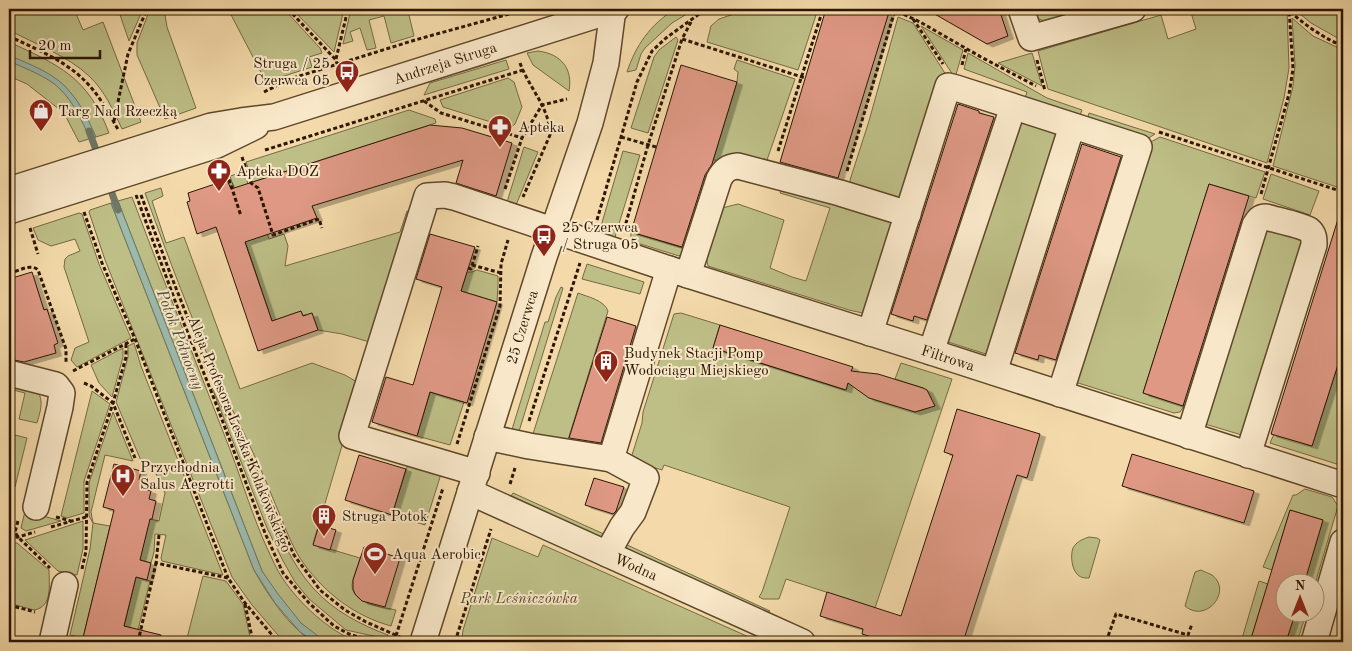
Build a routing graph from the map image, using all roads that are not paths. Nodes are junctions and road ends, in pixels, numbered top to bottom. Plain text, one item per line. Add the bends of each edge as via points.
1 (614, 9) edge
2 (1021, 9) edge
3 (1132, 9) edge
4 (1013, 106) junction
5 (1072, 126) junction
6 (91, 174) junction
7 (9, 190) edge
8 (9, 211) edge
9 (908, 214) junction
10 (516, 217) joint
11 (553, 230) junction
12 (679, 272) junction
13 (870, 333) junction
14 (931, 352) junction
15 (994, 372) junction
16 (9, 373) edge
17 (1060, 394) junction
18 (1189, 436) junction
19 (488, 437) junction
20 (1248, 455) junction
21 (611, 459) junction
22 (473, 482) junction
23 (1343, 485) edge
24 (36, 513) road end
25 (1343, 542) edge
26 (607, 554) junction
27 (68, 576) road end
28 (414, 640) edge
29 (52, 642) edge
30 (802, 642) edge
31 (1314, 642) edge

1 - 6 street, Andrzeja Struga via 274,117 217,145 129,170
1 - 11 street, 25 Czerwca via 597,97
2 - 3 street via 1031,38
4 - 5 street
4 - 9 street via 948,86
4 - 14 street
5 - 15 street
5 - 17 street via 1139,147
6 - 7 street, Andrzeja Struga
6 - 8 street, Andrzeja Struga
9 - 12 street via 731,166 719,179
9 - 13 street
10 - 11 street, Filtrowa
10 - 22 street, Wodna via 454,197 426,196 352,436 450,465
11 - 12 street, Filtrowa
11 - 19 street, 25 Czerwca
12 - 13 street, Filtrowa
12 - 21 street
13 - 14 street, Filtrowa
14 - 15 street, Filtrowa
15 - 17 street, Filtrowa
16 - 24 street via 51,383 62,393
17 - 18 street, Filtrowa
18 - 20 street, Filtrowa
18 - 20 street via 1255,225 1266,217 1304,228 1312,234 1314,245
19 - 21 street
19 - 22 street, 25 Czerwca
20 - 23 street, Filtrowa
21 - 26 street via 646,478 633,512
22 - 26 street, Wodna via 501,505
22 - 28 street, 25 Czerwca
25 - 31 street
26 - 30 street, Wodna
27 - 29 street

